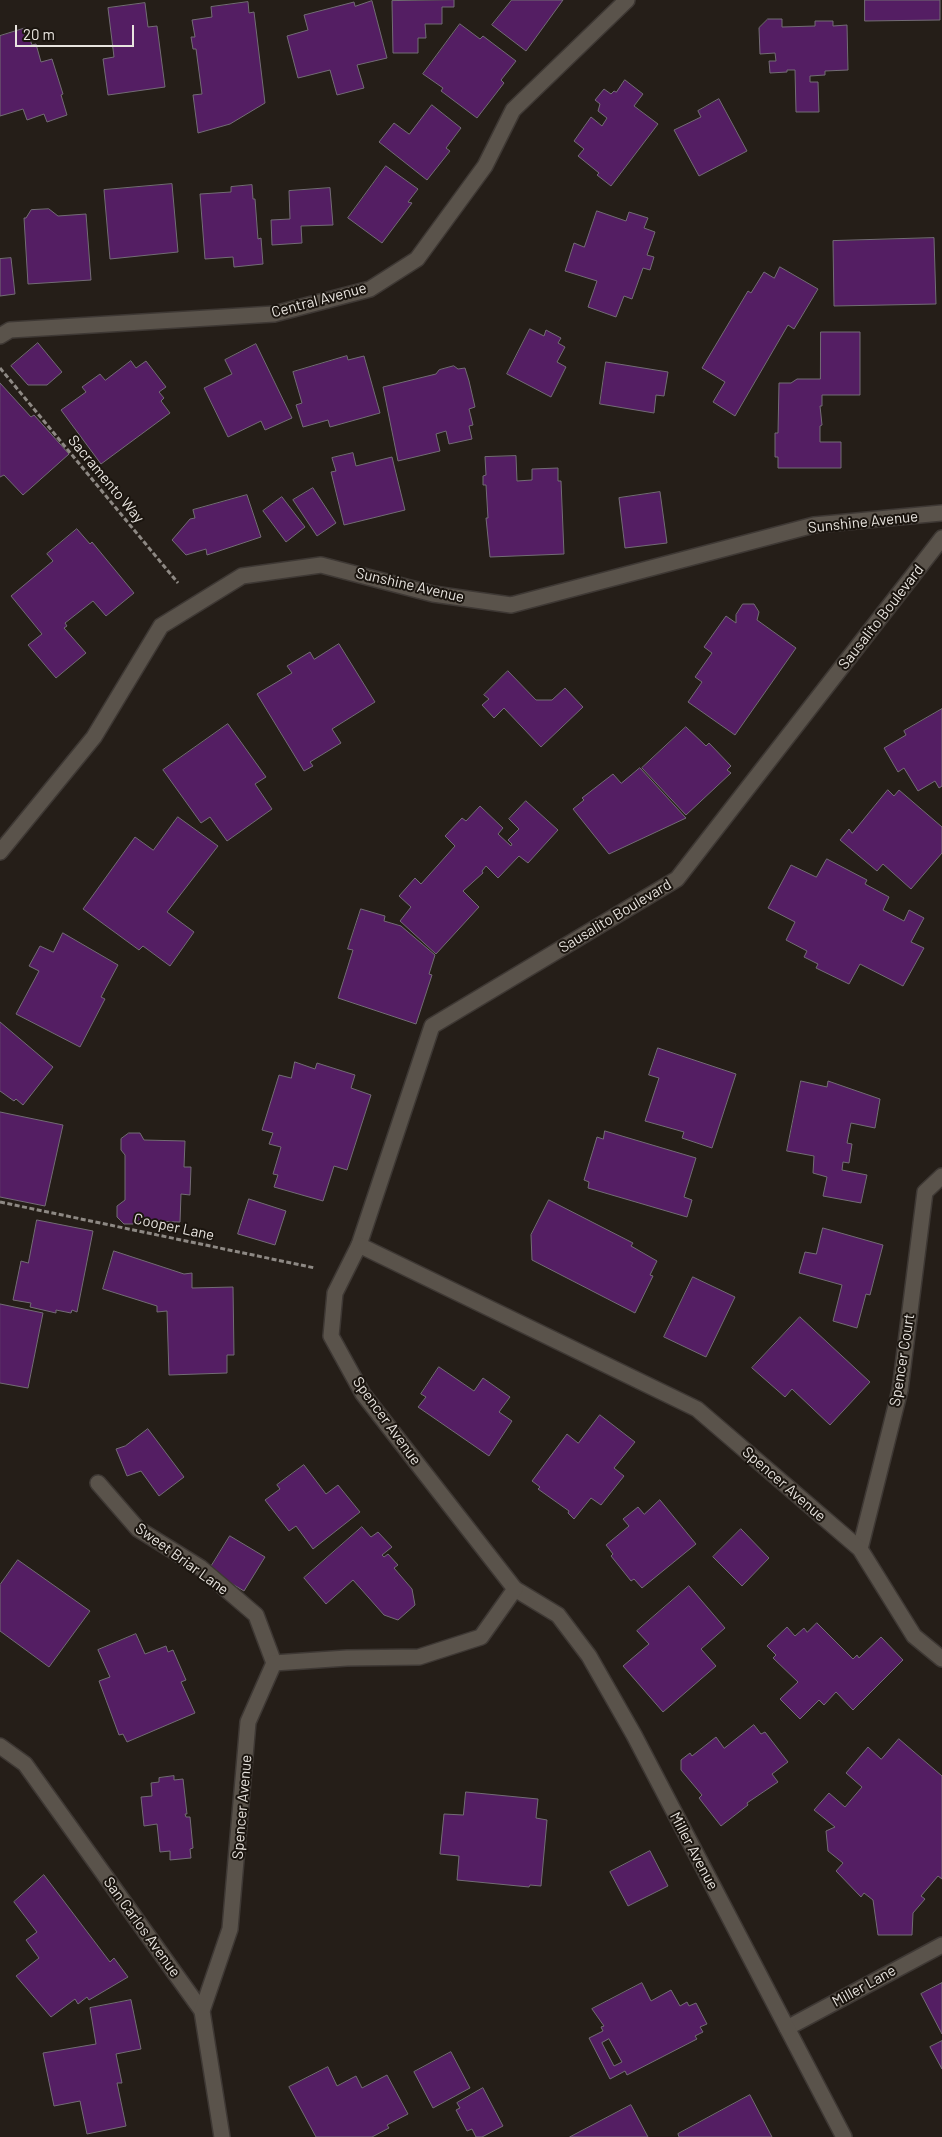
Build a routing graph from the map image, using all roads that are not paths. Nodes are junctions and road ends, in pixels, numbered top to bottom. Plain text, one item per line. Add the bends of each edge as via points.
1 (627, 0) edge
2 (0, 336) edge
3 (942, 513) edge
4 (942, 538) edge
5 (0, 852) edge
6 (942, 1176) edge
7 (359, 1245) junction
8 (98, 1483) dead end
9 (860, 1549) junction
10 (515, 1589) junction
11 (942, 1659) edge
12 (274, 1663) junction
13 (0, 1746) edge
14 (942, 1946) edge
15 (202, 2011) junction
16 (787, 2028) junction
17 (222, 2137) edge
18 (844, 2137) edge

1 - 2 street, Central Avenue via 513,110 485,166 417,259 370,288 274,314 10,330
3 - 5 street, Sunshine Avenue via 814,525 511,605 434,594 321,565 242,576 161,626 94,736
4 - 7 street, Sausalito Boulevard via 677,879 432,1026
6 - 9 street, Spencer Court via 925,1192 900,1390
7 - 9 street, Spencer Avenue via 697,1409
7 - 10 street, Spencer Avenue via 335,1293 330,1336 363,1394
8 - 12 street, Sweet Briar Lane via 138,1529 201,1568 256,1615
9 - 11 street, Spencer Avenue via 914,1636
10 - 12 street via 481,1637 419,1657
10 - 16 street, Miller Avenue via 558,1616 589,1656 634,1735
12 - 15 street, Spencer Avenue via 248,1722 230,1929
13 - 15 street, San Carlos Avenue via 25,1764
14 - 16 street, Miller Lane
15 - 17 street, San Carlos Avenue
16 - 18 street, Miller Avenue

